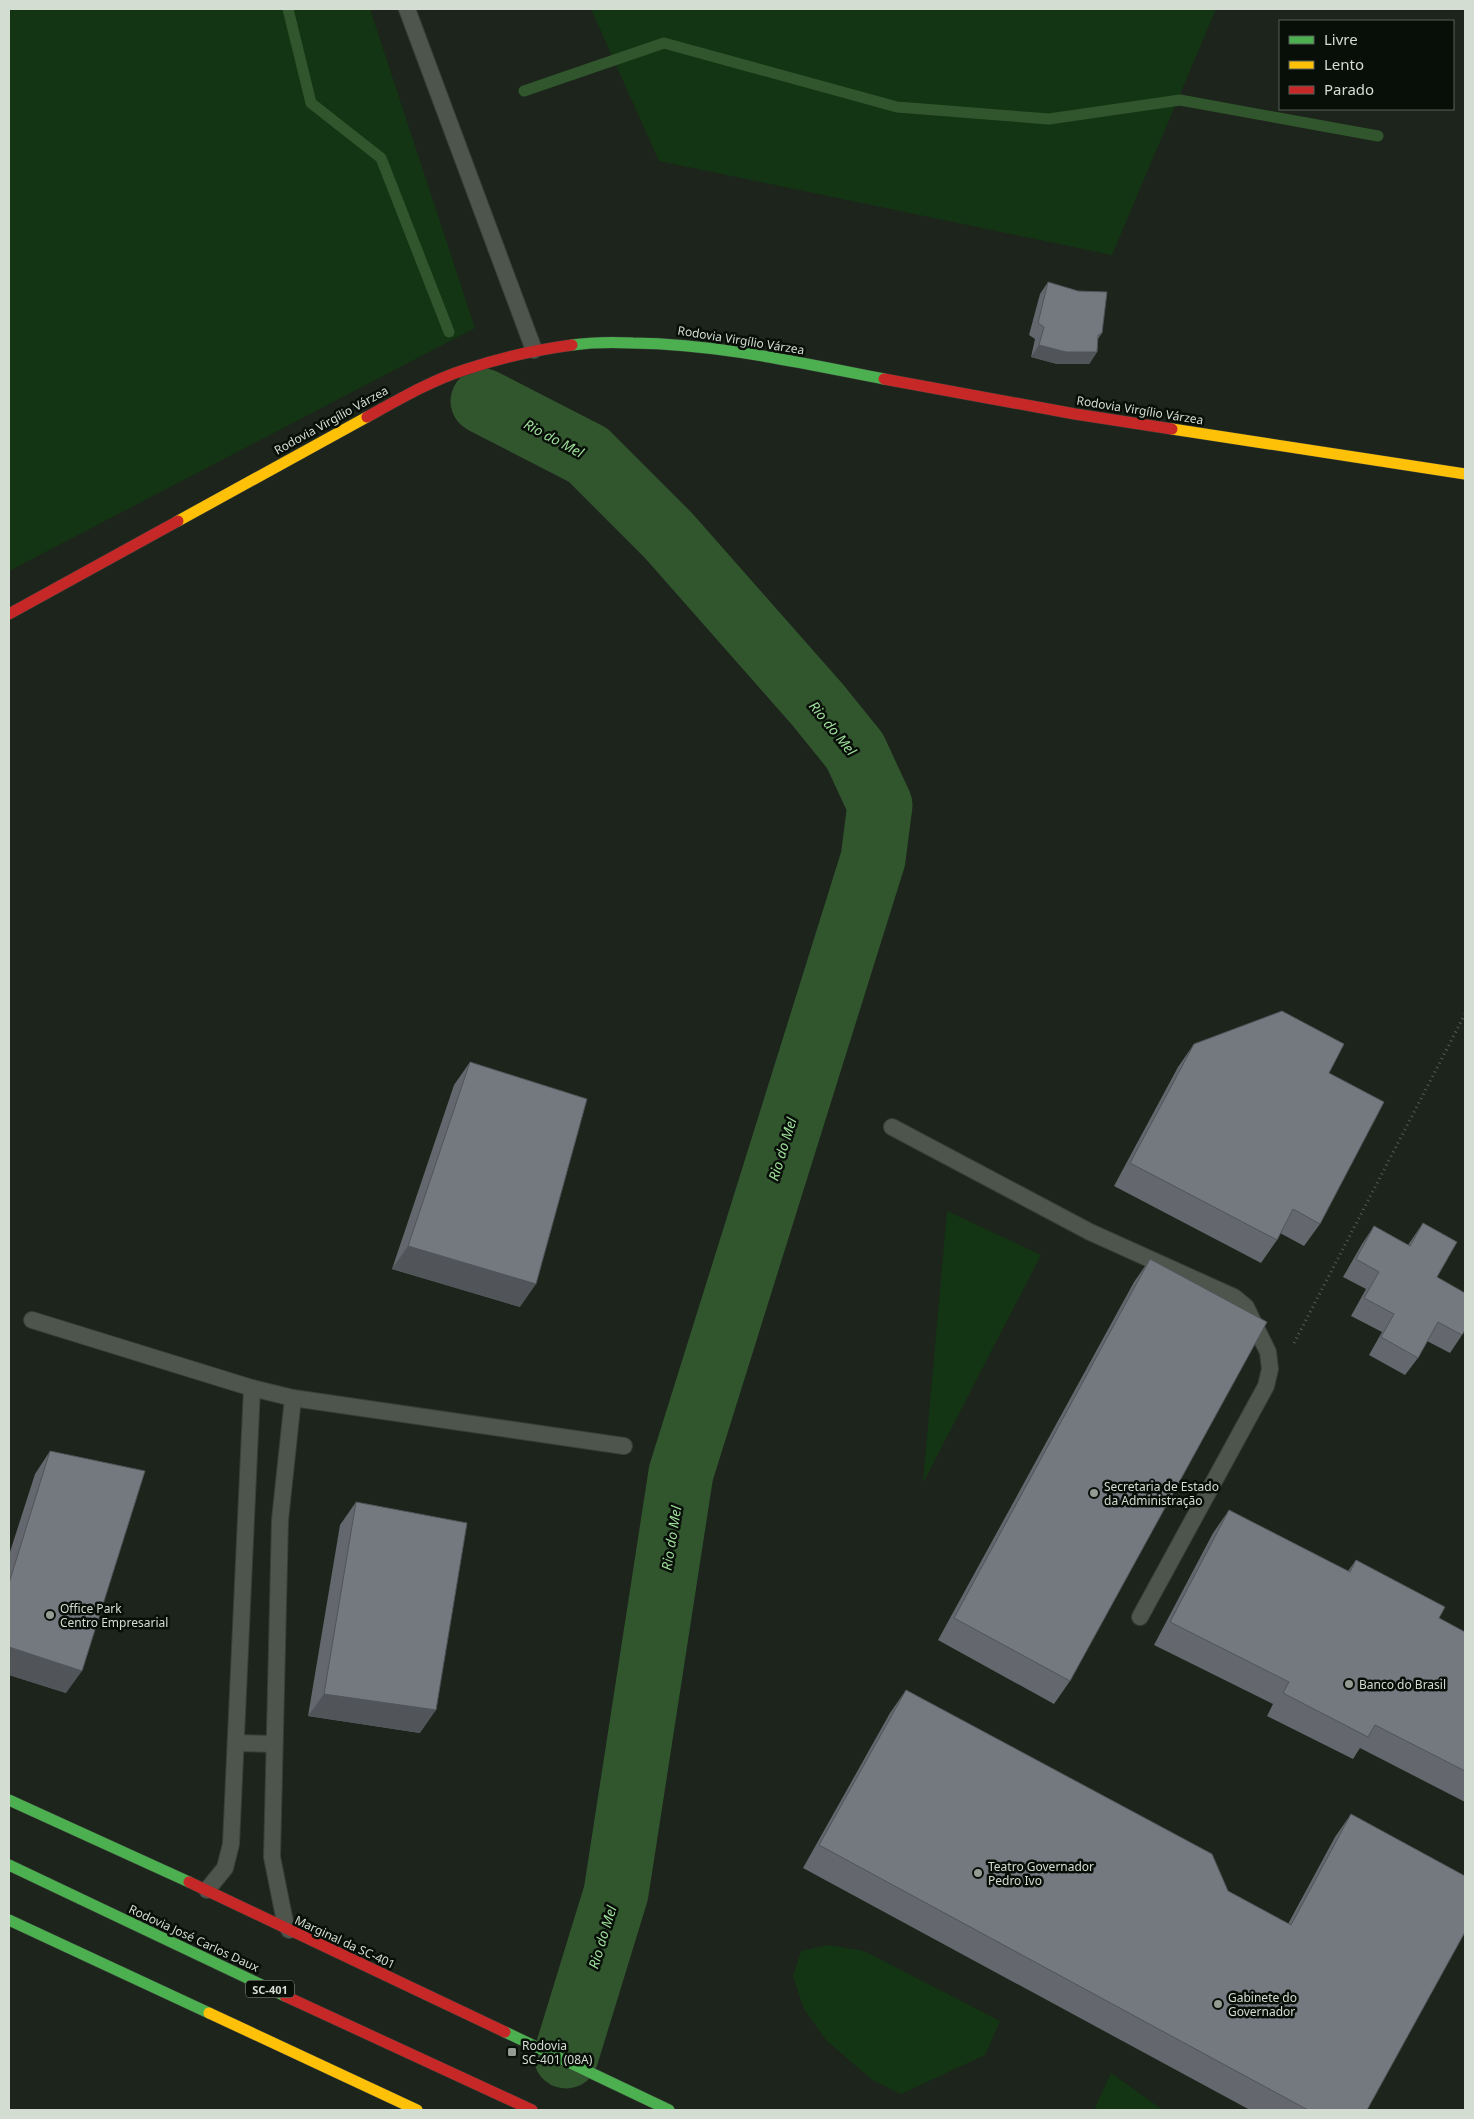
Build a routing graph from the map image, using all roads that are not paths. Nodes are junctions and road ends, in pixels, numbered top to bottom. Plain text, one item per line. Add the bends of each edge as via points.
1 (407, 9) edge
2 (534, 350) junction
3 (1465, 474) edge
4 (9, 614) edge
5 (892, 1128) dead end
6 (32, 1320) dead end
7 (252, 1388) junction
8 (293, 1398) junction
9 (624, 1446) dead end
10 (1140, 1618) dead end
11 (236, 1743) junction
12 (274, 1744) junction
13 (9, 1800) edge
14 (9, 1865) edge
15 (207, 1890) junction
16 (9, 1920) edge
17 (289, 1930) junction
18 (417, 2110) edge
19 (532, 2110) edge
20 (669, 2110) edge

1 - 2 lane
2 - 3 main road, Rodovia Virgílio Várzea via 591,342 668,343 733,351 1075,414
2 - 4 main road, Rodovia Virgílio Várzea via 462,370 406,395
5 - 10 lane via 1090,1232 1234,1297 1246,1307 1255,1323 1268,1352 1270,1369 1266,1386
6 - 7 lane
7 - 8 lane
7 - 11 lane
8 - 9 lane
8 - 12 lane via 280,1520
11 - 12 lane
11 - 15 lane via 231,1844 225,1868
12 - 17 lane via 272,1856
13 - 15 main road, Marginal da SC-401
14 - 19 main road, Rodovia José Carlos Daux / SC-401
15 - 17 main road, Marginal da SC-401
16 - 18 main road
17 - 20 main road, Marginal da SC-401

